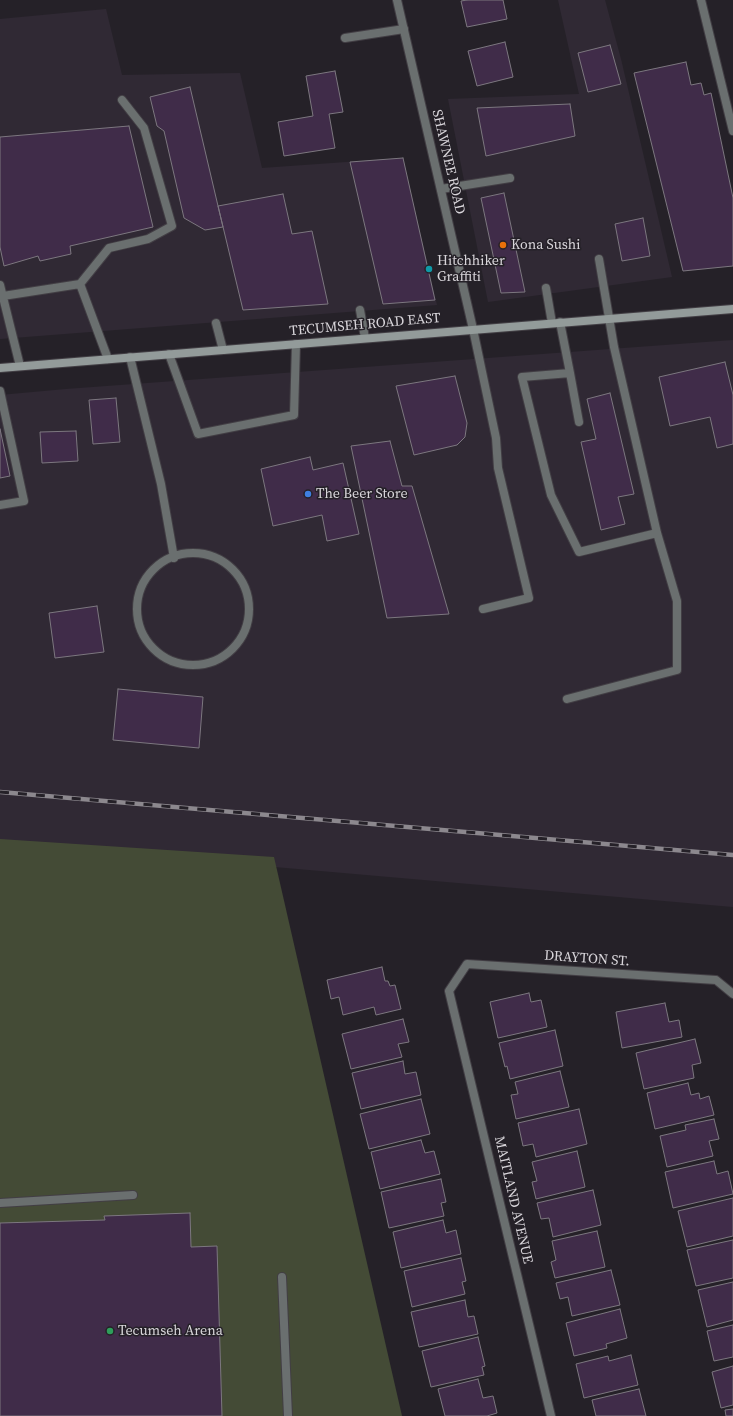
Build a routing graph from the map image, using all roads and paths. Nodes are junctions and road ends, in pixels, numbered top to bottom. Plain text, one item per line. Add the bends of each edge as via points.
1 (397, 0) edge
2 (701, 0) edge
3 (404, 29) junction
4 (345, 38) dead end
5 (122, 100) dead end
6 (733, 131) edge
7 (510, 178) dead end
8 (441, 189) junction
9 (599, 259) dead end
10 (80, 284) junction
11 (0, 285) edge
12 (546, 288) dead end
13 (3, 296) junction
14 (733, 309) edge
15 (360, 310) dead end
16 (610, 318) junction
17 (216, 323) dead end
18 (556, 323) junction
19 (473, 329) junction
20 (365, 338) junction
21 (296, 344) junction
22 (223, 350) junction
23 (169, 354) junction
24 (130, 357) junction
25 (108, 359) junction
26 (20, 366) junction
27 (0, 368) edge
28 (570, 373) junction
29 (0, 391) edge
30 (579, 422) dead end
31 (0, 505) edge
32 (657, 533) junction
33 (174, 558) junction
34 (483, 609) dead end
35 (567, 699) dead end
36 (450, 991) joint
37 (733, 994) edge
38 (133, 1195) dead end
39 (0, 1203) edge
40 (282, 1277) dead end
41 (288, 1416) edge
42 (551, 1416) edge

1 - 3 street, SHAWNEE ROAD
2 - 6 street
3 - 4 street
3 - 8 street, SHAWNEE ROAD
5 - 10 street via 144,128 172,226 148,239 109,248
7 - 8 street
8 - 19 street, SHAWNEE ROAD
9 - 16 street
10 - 13 street
10 - 25 street
11 - 13 street
12 - 18 street
13 - 26 street
14 - 16 main road, TECUMSEH ROAD EAST
15 - 20 street
16 - 18 main road, TECUMSEH ROAD EAST
16 - 32 street via 614,346
17 - 22 street
18 - 19 main road, TECUMSEH ROAD EAST
18 - 28 street
19 - 20 main road, TECUMSEH ROAD EAST
19 - 34 street, SHAWNEE ROAD via 496,438 498,468 530,598
20 - 21 main road, TECUMSEH ROAD EAST
21 - 22 main road, TECUMSEH ROAD EAST
21 - 23 street via 294,415 198,434
22 - 23 main road, TECUMSEH ROAD EAST
23 - 24 main road, TECUMSEH ROAD EAST
24 - 25 main road, TECUMSEH ROAD EAST
24 - 33 street via 161,484
25 - 26 main road, TECUMSEH ROAD EAST
26 - 27 main road, TECUMSEH ROAD EAST
28 - 30 street
28 - 32 street via 522,377 551,495 579,552
29 - 31 street via 24,502
32 - 35 street via 678,601 677,670
33 - 33 street via 191,552 208,555 224,562 237,573 246,587 250,604 249,621 245,632 232,651 218,660 200,665 170,661 147,642 140,629 136,615 136,600 141,586 148,573 159,563
36 - 37 street, DRAYTON ST. via 467,964 716,980
36 - 42 street, MAITLAND AVENUE
38 - 39 street
40 - 41 street

